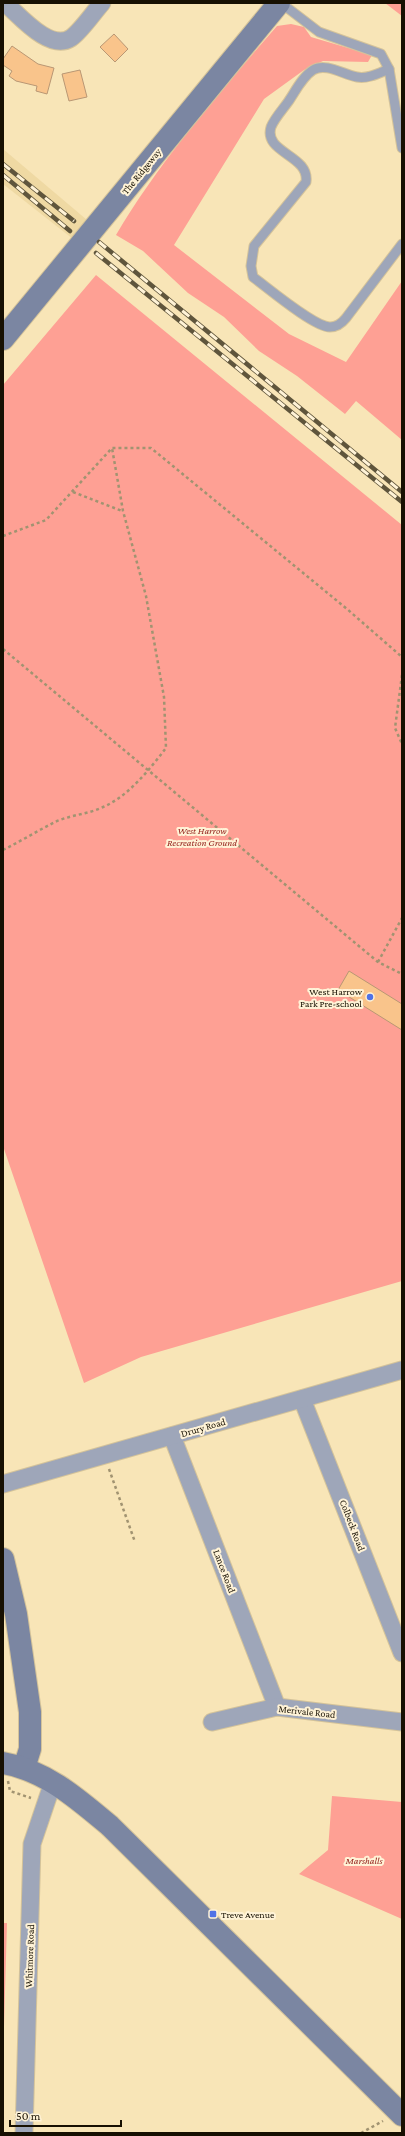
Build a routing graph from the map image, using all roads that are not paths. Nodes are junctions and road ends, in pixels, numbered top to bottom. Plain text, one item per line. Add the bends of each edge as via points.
1 (5, 3) edge
2 (102, 3) edge
3 (280, 3) edge
4 (390, 69) junction
5 (402, 148) edge
6 (402, 244) edge
7 (3, 339) edge
8 (402, 1370) edge
9 (302, 1399) junction
10 (172, 1436) junction
11 (3, 1484) edge
12 (3, 1559) edge
13 (402, 1653) edge
14 (277, 1707) junction
15 (212, 1722) dead end
16 (402, 1722) edge
17 (11, 1769) edge
18 (53, 1782) junction
19 (394, 2117) edge
20 (24, 2133) edge

1 - 2 street via 47,39 58,43 71,38
3 - 4 lane via 320,32 381,54
3 - 7 street, The Ridgeway
4 - 5 lane
4 - 6 lane via 372,76 357,77 322,68 313,70 304,78 271,127 270,137 274,144 303,167 307,174 306,182 254,246 251,266 254,277 316,323 330,327 340,324 346,318
8 - 9 street, Drury Road
9 - 10 street, Drury Road
9 - 13 street, Colbeck Road
10 - 11 street, Drury Road
10 - 14 street, Lance Road
12 - 17 street via 16,1614 30,1712 30,1749
14 - 15 street, Merivale Road
14 - 16 street, Merivale Road
17 - 18 street
18 - 19 street via 110,1826
18 - 20 street, Whitmore Road via 32,1844

